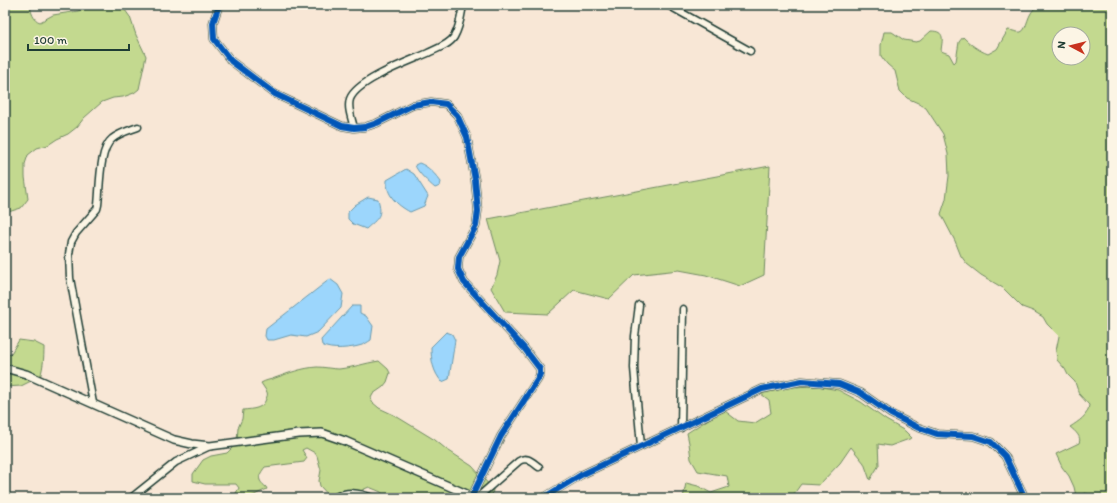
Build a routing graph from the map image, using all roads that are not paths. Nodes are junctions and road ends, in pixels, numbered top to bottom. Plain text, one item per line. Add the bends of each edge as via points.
1 (219, 5) edge
2 (463, 5) edge
3 (668, 5) edge
4 (750, 51) dead end
5 (138, 127) dead end
6 (354, 128) junction
7 (639, 305) dead end
8 (683, 309) dead end
9 (5, 368) edge
10 (93, 403) junction
11 (681, 428) junction
12 (210, 446) junction
13 (641, 446) junction
14 (539, 467) dead end
15 (131, 498) edge
16 (334, 498) edge
17 (372, 498) edge
18 (475, 498) edge
19 (543, 498) edge
20 (1025, 498) edge

1 - 6 street via 213,23 214,39 231,61 275,94 342,126
2 - 6 street via 453,38 440,48 368,80 357,89 350,99 349,111
3 - 4 street
5 - 10 street via 108,142 102,160 97,209 76,233 69,254 70,278
6 - 18 street via 377,123 413,105 431,102 446,104 457,115 467,137 478,211 476,226 459,257 458,269 464,282 540,369 538,379 501,436
7 - 13 street via 634,368
8 - 11 street
9 - 10 street via 26,374
10 - 12 street via 174,440
11 - 13 street
11 - 20 street via 762,389 802,380 839,384 861,393 891,414 917,427 937,434 973,436 990,442 1005,456
12 - 15 street via 176,462
12 - 18 street via 322,433
13 - 19 street via 581,475
14 - 18 street via 526,458 523,459
16 - 17 street via 355,492

